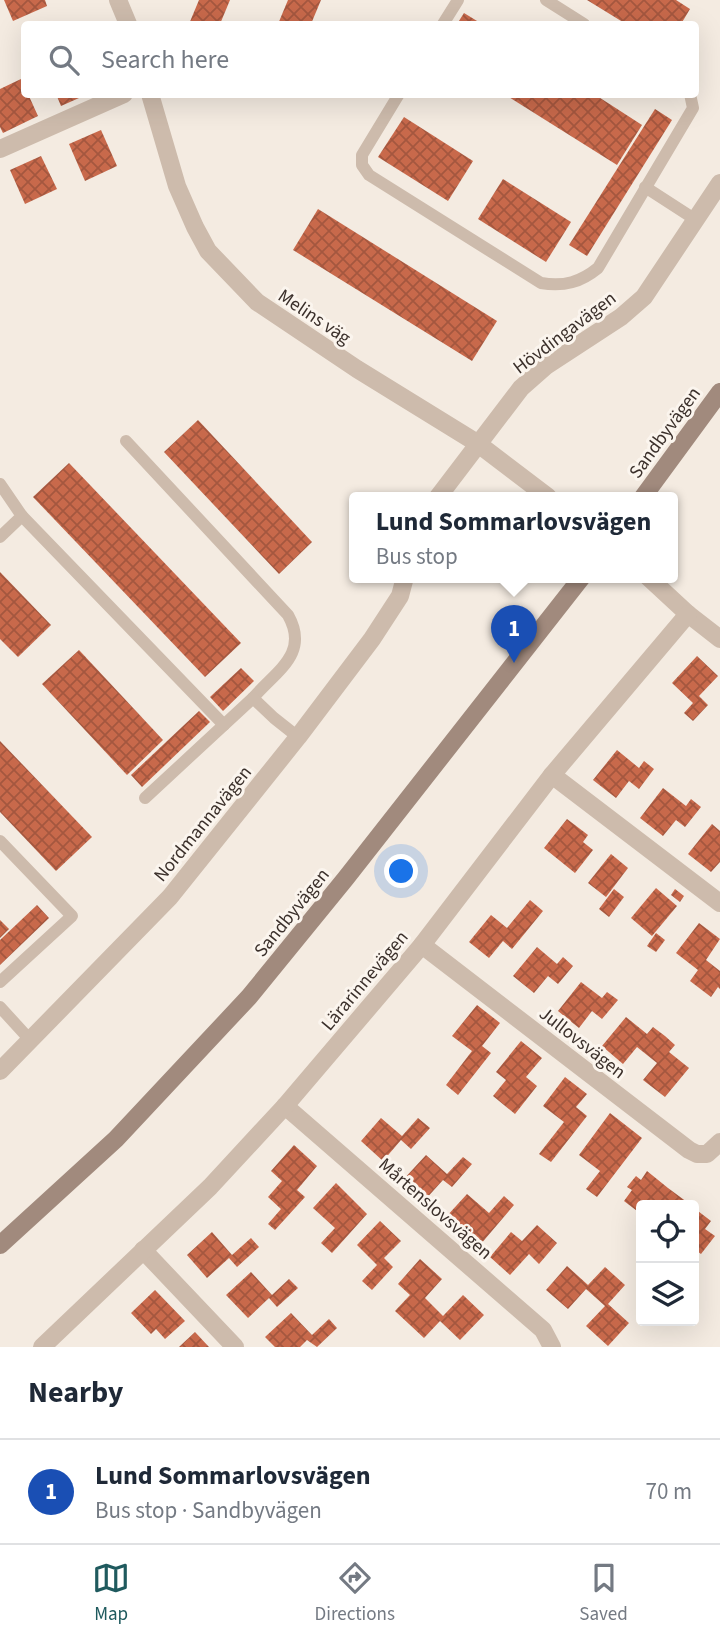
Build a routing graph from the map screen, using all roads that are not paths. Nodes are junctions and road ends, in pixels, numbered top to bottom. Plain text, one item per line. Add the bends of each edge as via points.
1 (118, 0) edge
2 (458, 0) edge
3 (546, 0) edge
4 (127, 21) edge
5 (445, 21) edge
6 (579, 21) edge
7 (115, 98) edge
8 (151, 98) edge
9 (397, 98) edge
10 (691, 98) edge
11 (0, 149) edge
12 (720, 183) edge
13 (645, 187) junction
14 (695, 220) junction
15 (720, 392) edge
16 (126, 441) dead end
17 (477, 443) junction
18 (0, 484) edge
19 (442, 492) edge
20 (541, 492) edge
21 (647, 492) edge
22 (22, 516) junction
23 (0, 537) edge
24 (403, 583) edge
25 (577, 583) edge
26 (654, 583) edge
27 (688, 614) junction
28 (720, 639) edge
29 (253, 698) junction
30 (224, 725) junction
31 (298, 737) junction
32 (552, 775) junction
33 (145, 798) dead end
34 (0, 841) edge
35 (720, 903) edge
36 (422, 945) junction
37 (0, 982) edge
38 (0, 1007) edge
39 (31, 1041) junction
40 (0, 1071) edge
41 (285, 1106) junction
42 (720, 1142) edge
43 (0, 1245) edge
44 (143, 1250) junction
45 (43, 1347) edge
46 (235, 1347) edge
47 (552, 1347) edge

1 - 4 street
2 - 5 lane
3 - 6 lane
7 - 11 street
8 - 17 street, Melins väg via 177,186 208,251 257,302 282,320
9 - 13 lane via 362,155 369,175 541,283 569,284 598,268
10 - 13 lane via 693,108
12 - 14 street, Hövdingavägen
13 - 14 lane
14 - 17 street, Hövdingavägen via 644,297 546,366 521,388
15 - 21 main road, Sandbyvägen
16 - 29 lane via 294,625 294,652
17 - 19 street
17 - 20 street, Melins väg
18 - 22 lane
22 - 23 lane
22 - 30 lane
24 - 31 street, Nordmannavägen via 387,618
25 - 43 main road, Sandbyvägen via 249,997 116,1139
26 - 27 street
27 - 28 street
27 - 32 street, Lärarinnevägen
29 - 30 lane
29 - 31 lane
30 - 33 lane
31 - 39 street, Nordmannavägen via 170,897
32 - 35 street
32 - 36 street, Lärarinnevägen
34 - 37 lane via 72,916
36 - 41 street, Lärarinnevägen
36 - 42 street, Jullovsvägen via 689,1150 707,1154
38 - 39 lane
39 - 40 street, Nordmannavägen
41 - 44 street, Lärarinnevägen
41 - 47 street, Mårtenslovsvägen via 543,1329
44 - 45 street, Lärarinnevägen
44 - 46 street

